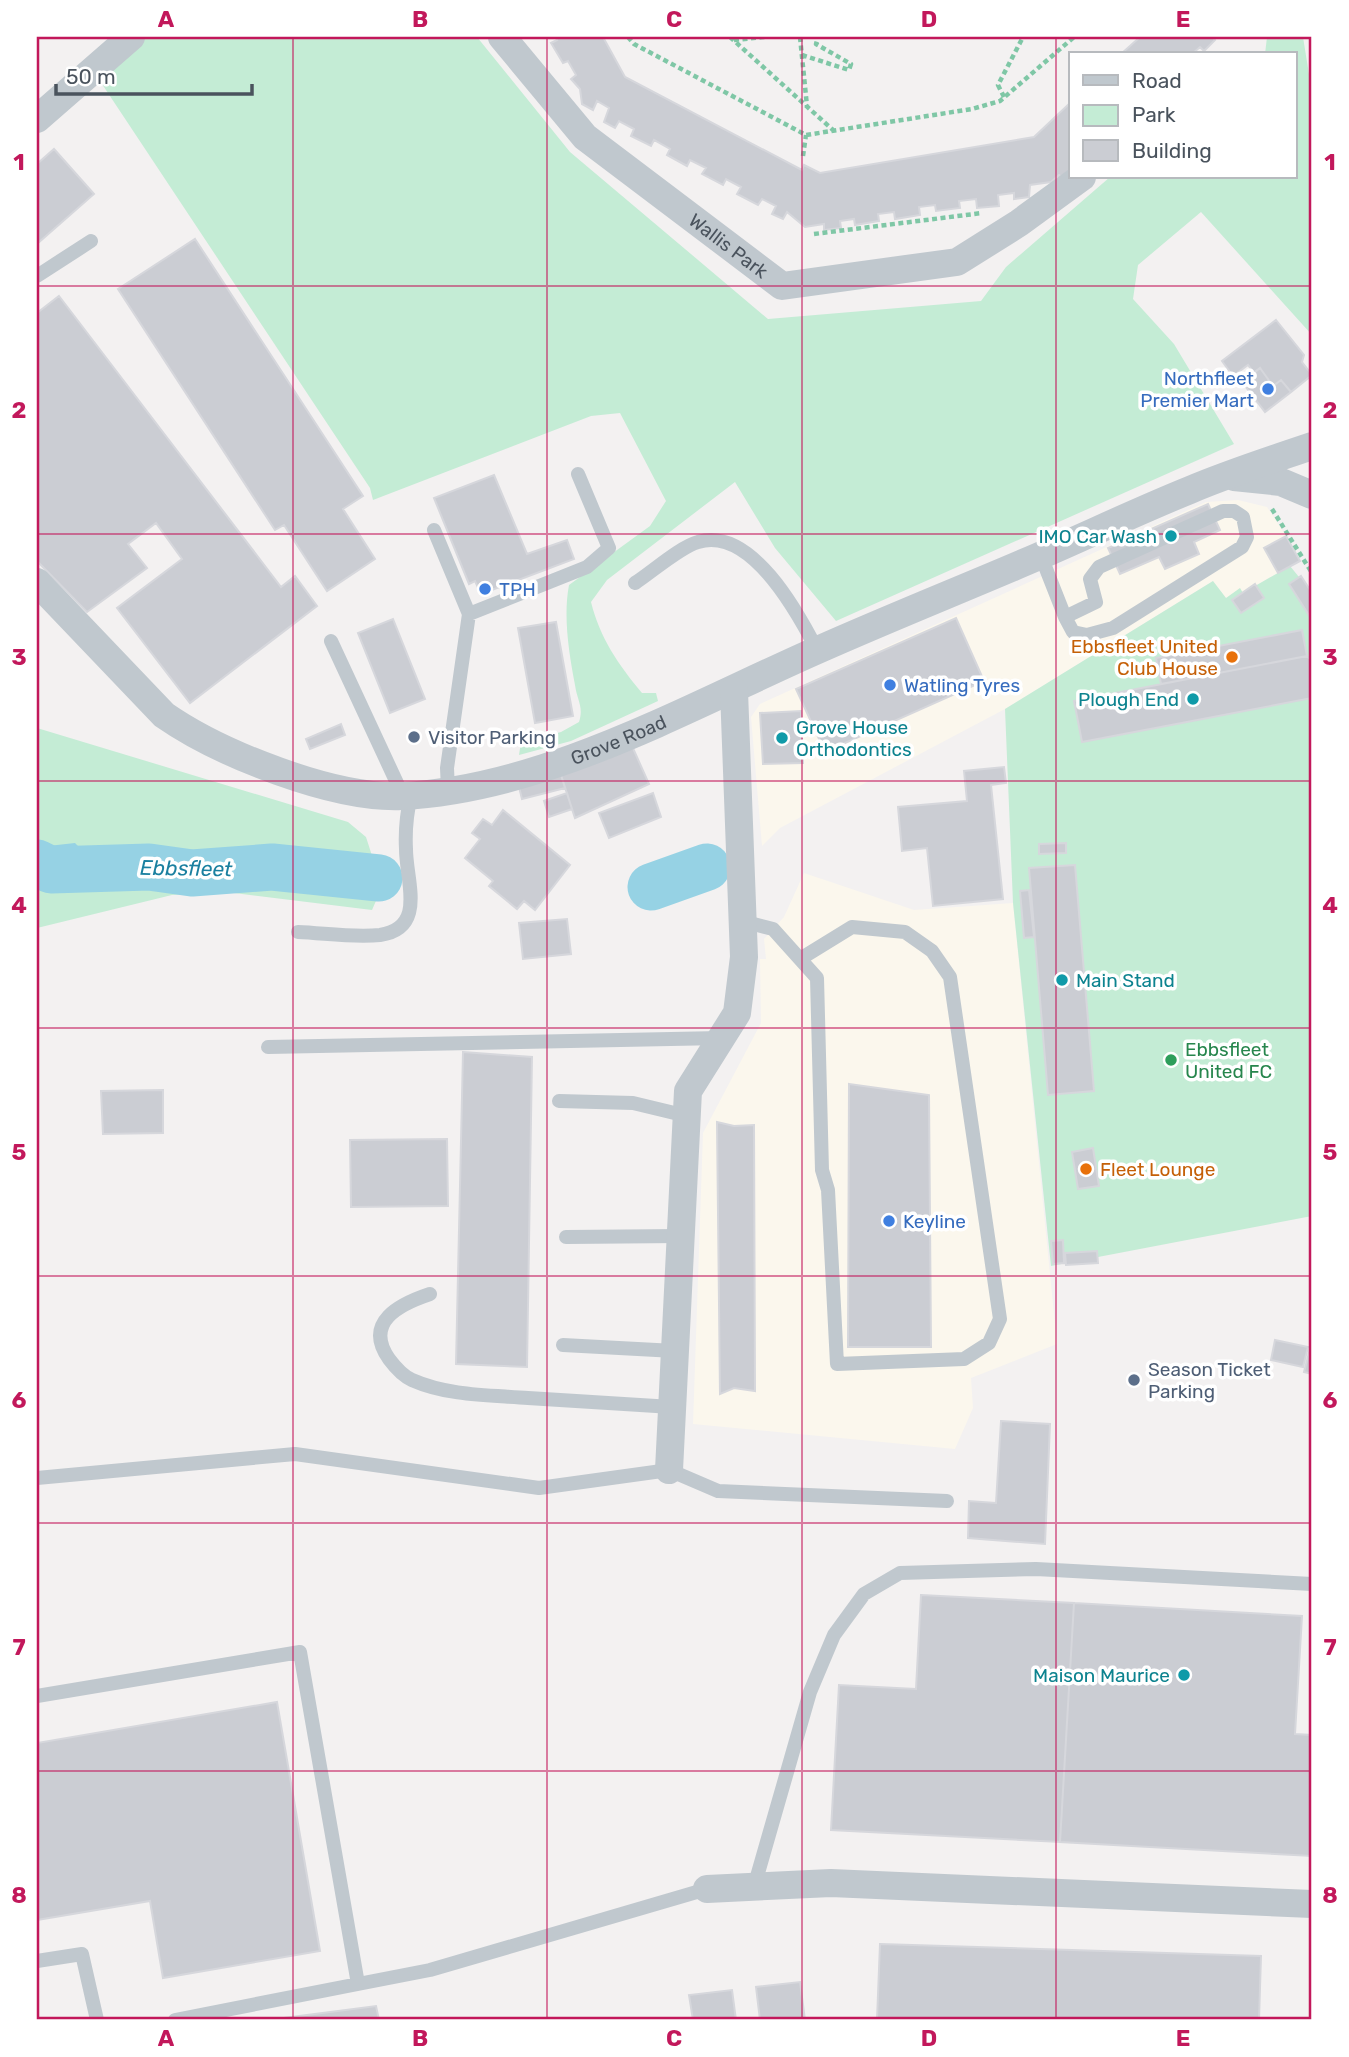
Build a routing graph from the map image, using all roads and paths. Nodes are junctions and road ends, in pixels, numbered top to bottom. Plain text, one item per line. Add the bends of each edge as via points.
1 (131, 37) edge
2 (502, 37) edge
3 (628, 37) edge
4 (765, 37) edge
5 (800, 37) edge
6 (818, 37) edge
7 (1023, 37) edge
8 (1074, 37) edge
9 (731, 38) edge
10 (802, 55) junction
11 (1004, 97) junction
12 (807, 106) junction
13 (37, 119) edge
14 (833, 130) junction
15 (806, 135) junction
16 (803, 156) dead end
17 (1081, 178) edge
18 (1025, 218) junction
19 (814, 234) dead end
20 (91, 241) dead end
21 (37, 276) edge
22 (1312, 446) edge
23 (578, 474) dead end
24 (1226, 476) junction
25 (1312, 495) edge
26 (1269, 504) dead end
27 (433, 530) dead end
28 (1041, 556) junction
29 (1312, 573) edge
30 (37, 582) edge
31 (635, 583) dead end
32 (469, 614) junction
33 (1065, 617) junction
34 (331, 642) dead end
35 (817, 650) junction
36 (734, 691) junction
37 (448, 789) junction
38 (407, 795) junction
39 (742, 921) junction
40 (298, 932) dead end
41 (800, 959) junction
42 (723, 1038) junction
43 (268, 1047) dead end
44 (559, 1101) dead end
45 (687, 1116) junction
46 (681, 1236) junction
47 (566, 1237) dead end
48 (430, 1294) dead end
49 (563, 1345) dead end
50 (675, 1351) junction
51 (672, 1407) junction
52 (669, 1470) junction
53 (37, 1478) edge
54 (947, 1501) dead end
55 (1312, 1584) edge
56 (37, 1696) edge
57 (754, 1887) junction
58 (707, 1889) joint
59 (1312, 1903) edge
60 (37, 1961) edge
61 (358, 1984) junction
62 (97, 2020) edge
63 (178, 2020) edge

1 - 13 street
2 - 18 street, Wallis Park via 585,137 782,286 957,262
3 - 15 path
4 - 9 path
5 - 10 path
6 - 10 path via 816,44 851,64 849,70
7 - 11 path via 998,85
8 - 11 path
9 - 12 path
10 - 12 path
11 - 14 path via 972,109
12 - 14 path
14 - 15 path
15 - 16 path
17 - 18 street, Wallis Park
18 - 19 path via 1016,209
20 - 21 lane
22 - 24 street, Grove Road
23 - 32 lane via 609,548 587,566
24 - 25 street, Grove Road via 1282,482
24 - 28 street, Grove Road
26 - 29 path
27 - 32 lane
28 - 33 lane
28 - 35 street, Grove Road
30 - 38 street, Grove Road via 164,715 188,732 308,779 377,796
31 - 35 lane via 697,542 715,540 767,569 802,619
32 - 37 lane
33 - 33 lane via 1073,632 1087,635 1113,628 1242,547 1247,537 1242,517 1223,511 1099,567 1090,579 1096,602
34 - 38 lane
35 - 36 street, Grove Road
36 - 37 street, Grove Road via 551,766
36 - 39 street
37 - 38 street, Grove Road
38 - 40 lane via 406,850 412,900 408,919 398,929 380,935
39 - 41 lane via 773,929
39 - 42 street via 744,957 737,1013
41 - 41 lane via 817,978 822,1170 828,1190 838,1364 964,1359 989,1343 1000,1319 950,977 932,951 905,932 852,927
42 - 43 lane
42 - 45 street via 688,1091
44 - 45 lane via 633,1103
45 - 46 street
46 - 47 lane
46 - 50 street
48 - 51 lane via 394,1310 383,1322 381,1348 394,1367 411,1380 480,1395
49 - 50 lane
50 - 51 street
51 - 52 street
52 - 53 lane via 538,1488 295,1454
52 - 54 lane via 718,1491
55 - 57 lane via 1035,1569 900,1573 864,1594 834,1635 810,1692
56 - 61 lane via 300,1652
57 - 58 street
57 - 59 street via 831,1883
58 - 61 lane via 430,1970
60 - 62 lane via 82,1954
61 - 63 lane

